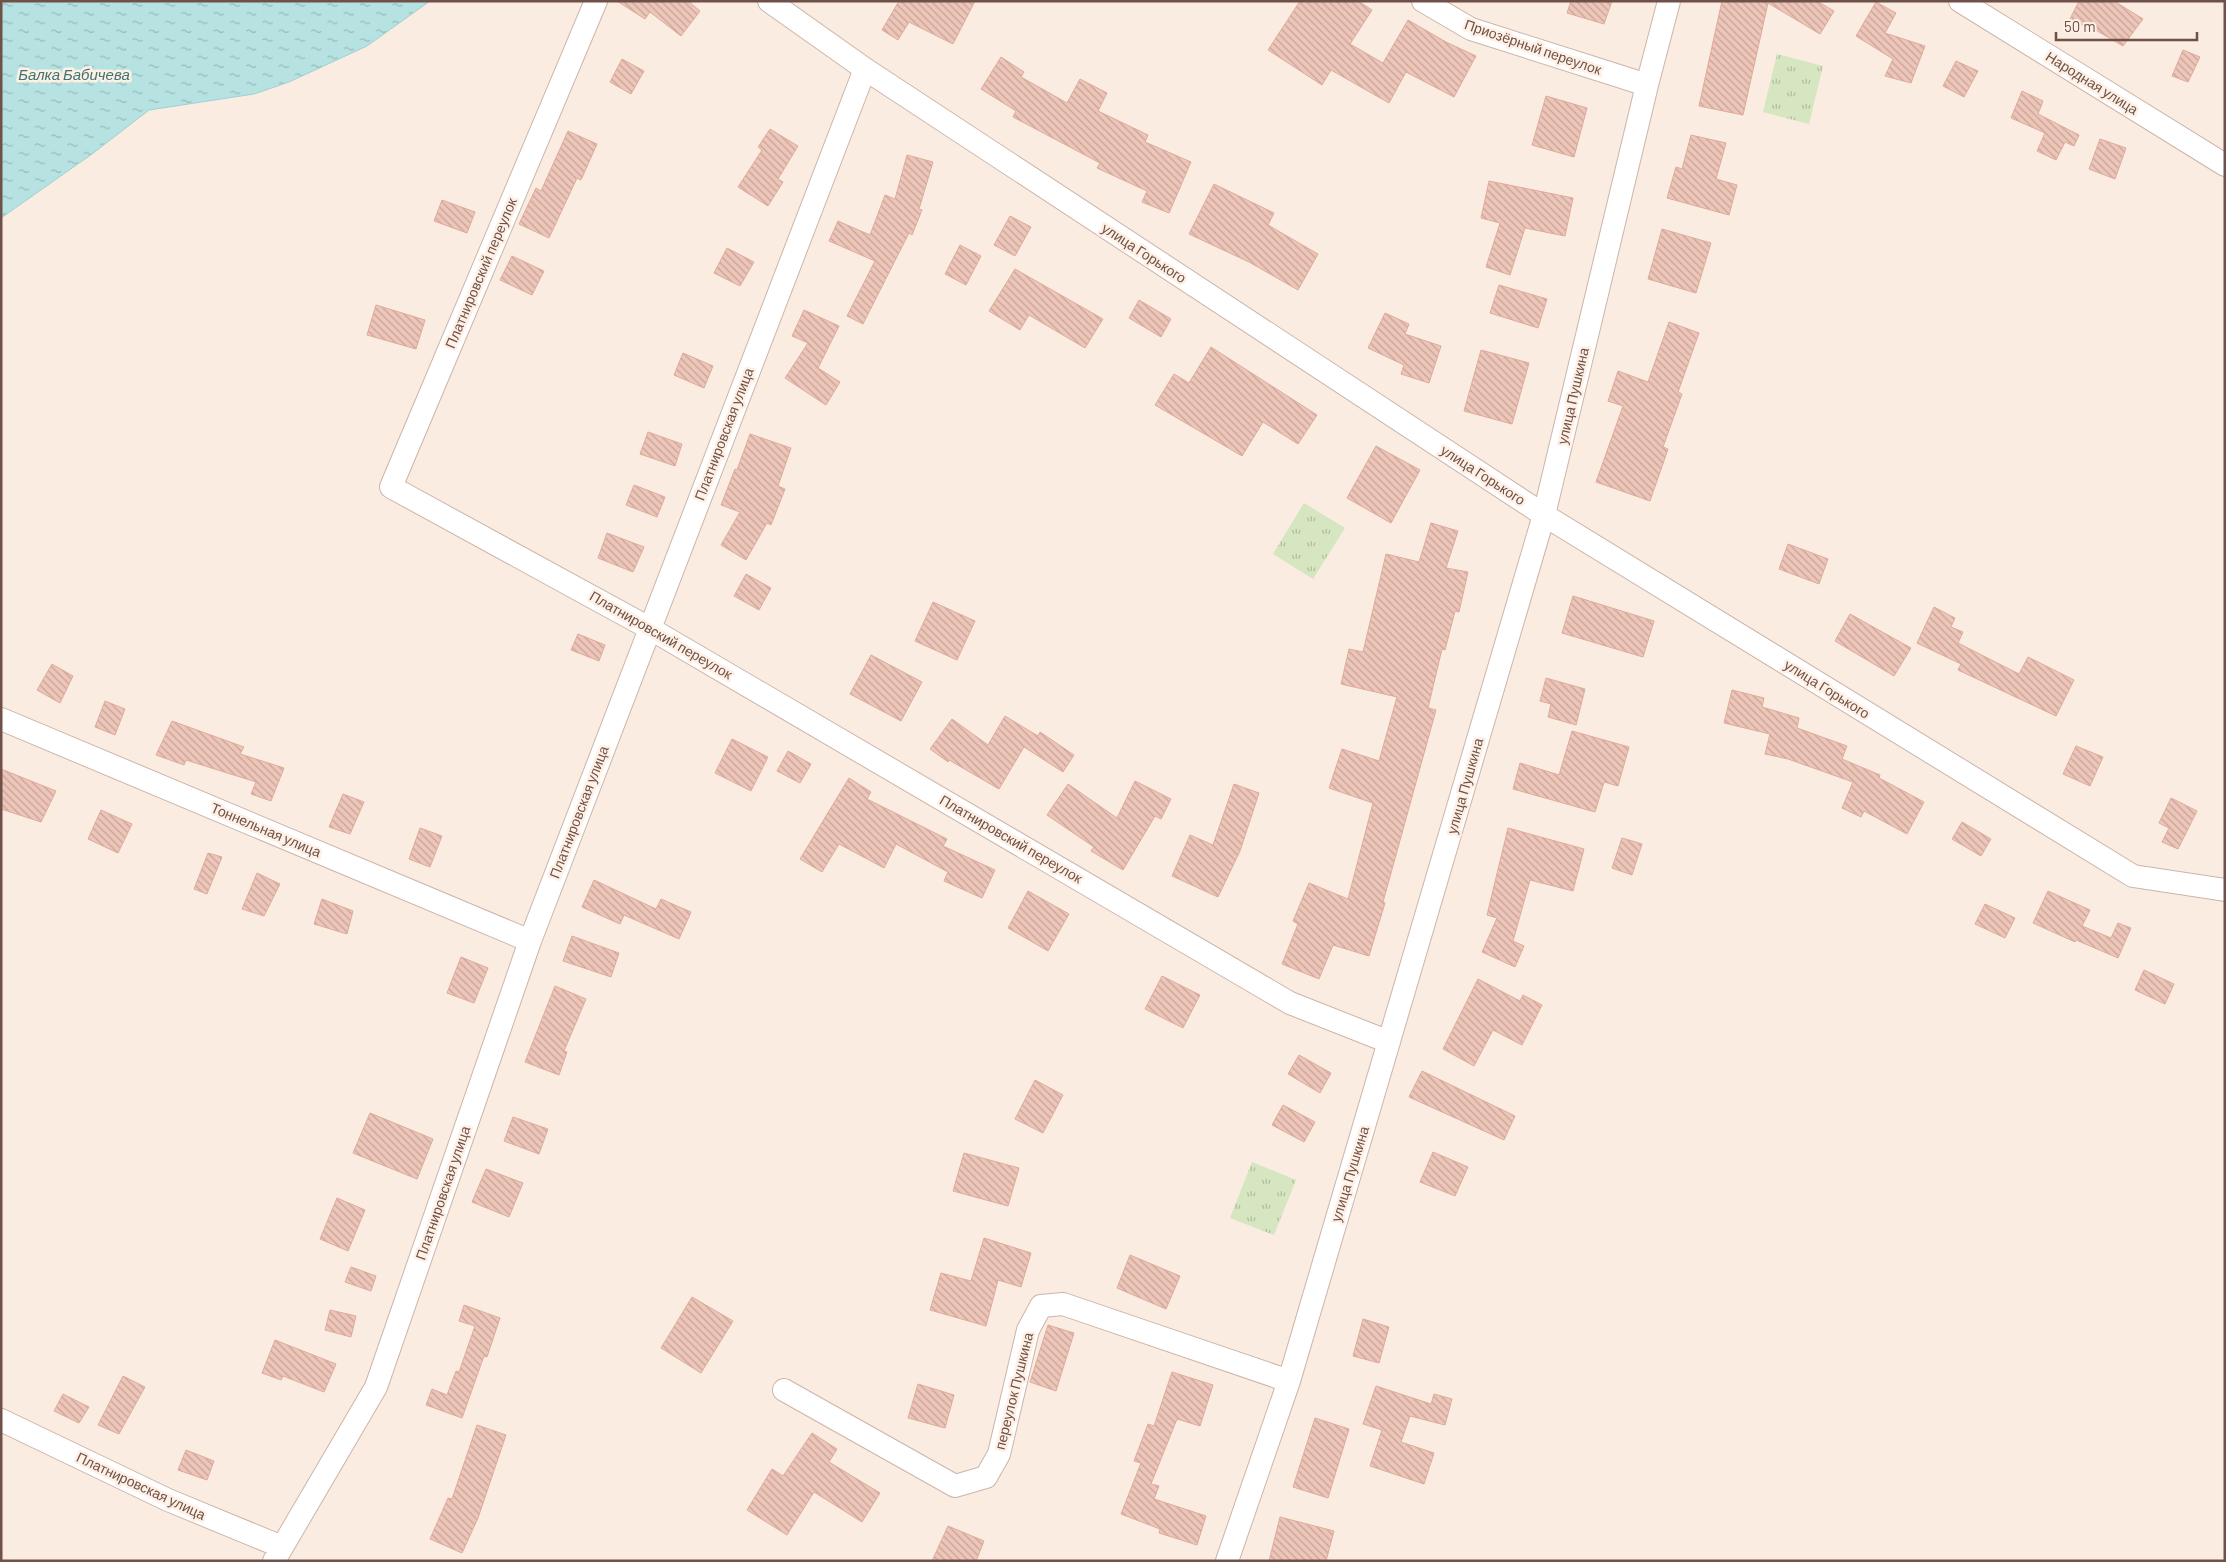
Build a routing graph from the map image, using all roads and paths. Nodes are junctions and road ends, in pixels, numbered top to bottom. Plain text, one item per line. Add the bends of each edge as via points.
1 (596, 1) edge
2 (769, 1) edge
3 (1423, 1) edge
4 (1669, 1) edge
5 (1960, 1) edge
6 (865, 69) junction
7 (1647, 84) junction
8 (2225, 165) edge
9 (1544, 515) junction
10 (650, 628) junction
11 (1, 719) edge
12 (2225, 890) edge
13 (530, 942) junction
14 (1389, 1042) junction
15 (1288, 1381) junction
16 (784, 1390) dead end
17 (1, 1420) edge
18 (278, 1554) edge
19 (1227, 1561) edge

1 - 10 street, Платнировский переулок via 391,487
2 - 6 street, улица Горького
3 - 7 street, Приозёрный переулок via 1470,30
4 - 7 street, улица Пушкина
5 - 8 street, Народная улица
6 - 9 street, улица Горького
6 - 10 street, Платнировская улица
7 - 9 street, улица Пушкина
9 - 12 street, улица Горького via 2133,876
9 - 14 street, улица Пушкина
10 - 13 street, Платнировская улица
10 - 14 street, Платнировский переулок via 1290,1003
11 - 13 street, Тоннельная улица
13 - 18 street, Платнировская улица via 376,1386
14 - 15 street, улица Пушкина
15 - 16 street, переулок Пушкина via 1063,1304 1041,1306 1028,1330 999,1454 986,1477 955,1486
15 - 19 street, улица Пушкина
17 - 18 street, Платнировская улица

